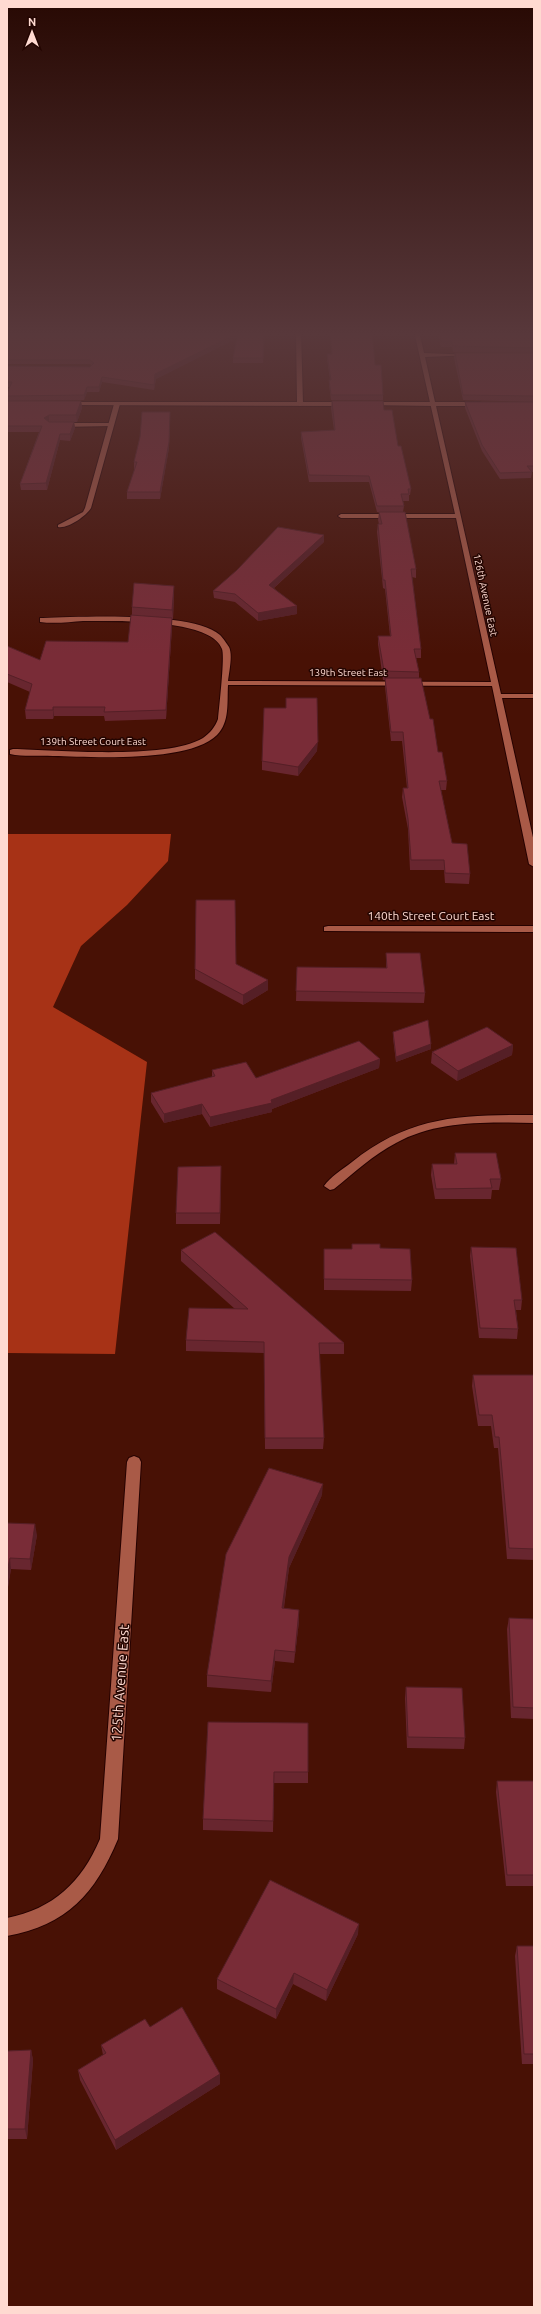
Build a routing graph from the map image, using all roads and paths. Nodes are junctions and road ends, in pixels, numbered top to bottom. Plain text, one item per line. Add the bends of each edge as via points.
1 (107, 439) edge
2 (442, 439) edge
3 (341, 516) dead end
4 (459, 516) junction
5 (60, 526) dead end
6 (43, 620) dead end
7 (225, 683) junction
8 (494, 684) junction
9 (497, 696) junction
10 (534, 696) edge
11 (13, 752) dead end
12 (534, 864) edge
13 (328, 929) dead end
14 (534, 929) edge
15 (534, 1119) edge
16 (330, 1186) dead end
17 (134, 1462) dead end
18 (7, 1927) edge

1 - 5 street via 88,508
2 - 4 street, 126th Avenue East
3 - 4 street
4 - 8 street, 126th Avenue East
6 - 7 street via 183,623 206,629 222,639 226,649
7 - 8 street, 139th Street East
7 - 11 street, 139th Street Court East via 219,729 205,740 172,750 141,752
8 - 9 street, 126th Avenue East
9 - 10 street
9 - 12 street, 126th Avenue East
13 - 14 street, 140th Street Court East
15 - 16 street via 452,1121 420,1129 402,1135 384,1146
17 - 18 street, 125th Avenue East via 109,1840 89,1880 76,1894 52,1913

